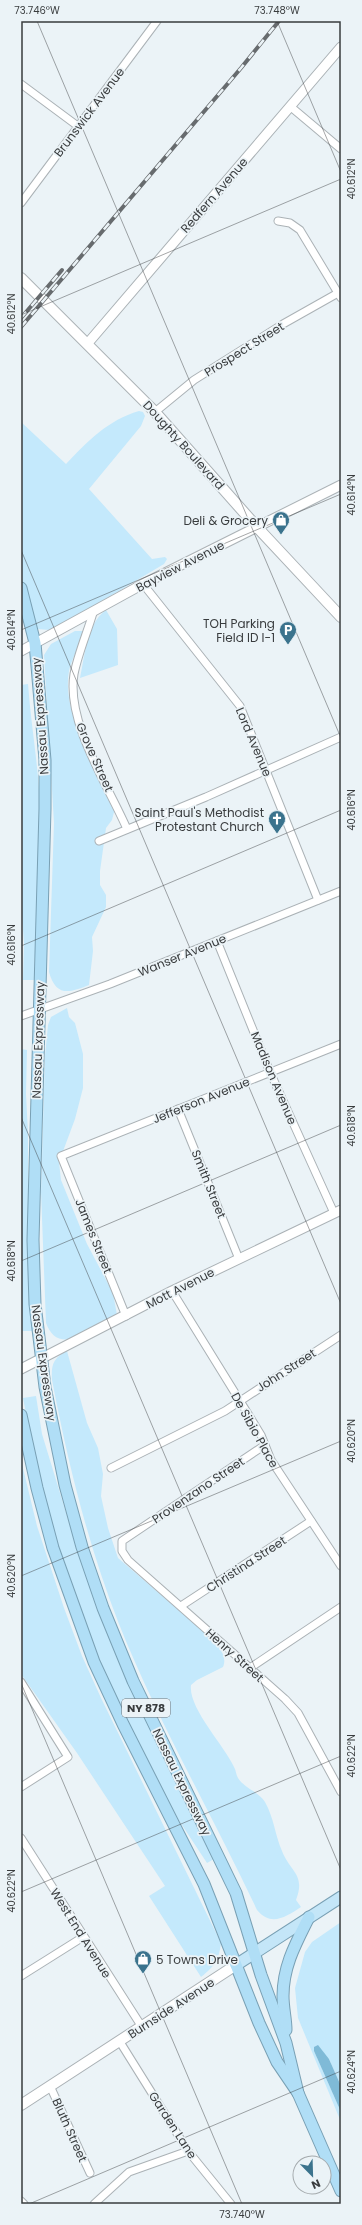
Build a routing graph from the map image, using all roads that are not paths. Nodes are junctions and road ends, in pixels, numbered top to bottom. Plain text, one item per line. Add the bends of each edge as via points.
1 (155, 21) edge
2 (341, 47) edge
3 (21, 84) edge
4 (291, 107) junction
5 (79, 127) junction
6 (341, 149) edge
7 (21, 203) edge
8 (278, 221) dead end
9 (21, 278) edge
10 (340, 295) edge
11 (88, 343) junction
12 (156, 412) junction
13 (341, 485) edge
14 (256, 526) junction
15 (143, 584) junction
16 (21, 588) edge
17 (93, 613) junction
18 (341, 617) edge
19 (35, 643) junction
20 (21, 651) edge
21 (341, 737) edge
22 (266, 771) junction
23 (127, 829) junction
24 (99, 841) dead end
25 (341, 891) edge
26 (318, 900) junction
27 (217, 942) junction
28 (38, 1010) junction
29 (21, 1016) edge
30 (341, 1044) edge
31 (270, 1072) junction
32 (178, 1109) junction
33 (61, 1156) joint
34 (338, 1211) edge
35 (239, 1259) junction
36 (172, 1291) junction
37 (126, 1316) junction
38 (341, 1335) edge
39 (41, 1359) junction
40 (21, 1369) edge
41 (240, 1400) junction
42 (21, 1415) edge
43 (265, 1445) junction
44 (112, 1468) dead end
45 (311, 1521) junction
46 (131, 1534) joint
47 (341, 1566) edge
48 (181, 1606) junction
49 (341, 1607) edge
50 (250, 1668) junction
51 (21, 1682) edge
52 (21, 1787) edge
53 (341, 1792) edge
54 (21, 1838) edge
55 (341, 1896) edge
56 (309, 1917) junction
57 (83, 1937) junction
58 (255, 1953) junction
59 (236, 1965) junction
60 (21, 1976) edge
61 (142, 2027) junction
62 (120, 2042) junction
63 (286, 2043) junction
64 (50, 2086) junction
65 (298, 2093) junction
66 (21, 2105) edge
67 (188, 2151) junction
68 (90, 2173) dead end
69 (341, 2191) edge
70 (21, 2201) edge
71 (24, 2204) edge
72 (94, 2204) edge
73 (231, 2204) edge

1 - 5 street, Brunswick Avenue
2 - 4 street, Redfern Avenue
3 - 5 street
4 - 6 street
4 - 11 street, Redfern Avenue
5 - 7 street, Brunswick Avenue
8 - 10 street via 290,223 300,230
9 - 11 main road, Doughty Boulevard
10 - 12 street, Prospect Street via 283,324 194,380
11 - 12 main road, Doughty Boulevard
12 - 14 main road, Doughty Boulevard
13 - 14 street, Bayview Avenue
14 - 15 street, Bayview Avenue
14 - 18 main road, Doughty Boulevard
15 - 17 street, Bayview Avenue
15 - 22 street, Lord Avenue via 240,706
16 - 19 highway, Nassau Expressway / NY 878
17 - 19 street, Bayview Avenue
17 - 23 street, Grove Street via 74,674 75,712 87,745
19 - 20 street, Bayview Avenue
19 - 28 highway, Nassau Expressway / NY 878 via 45,783
21 - 22 street
22 - 23 street
22 - 26 street, Lord Avenue
23 - 24 street
25 - 26 street, Wanser Avenue
26 - 27 street, Wanser Avenue
27 - 28 street, Wanser Avenue
27 - 31 street, Madison Avenue
28 - 29 street, Wanser Avenue
28 - 39 highway, Nassau Expressway / NY 878 via 33,1240 35,1304
30 - 31 street, Jefferson Avenue
31 - 32 street, Jefferson Avenue
31 - 34 street, Madison Avenue
32 - 33 street, Jefferson Avenue
32 - 35 street, Smith Street
33 - 37 street, James Street
34 - 35 street, Mott Avenue
35 - 36 street, Mott Avenue
36 - 37 street, Mott Avenue
36 - 41 street, De Sibio Place
37 - 39 street, Mott Avenue
38 - 41 street, John Street
39 - 40 street, Mott Avenue
39 - 58 highway, Nassau Expressway / NY 878 via 64,1485 98,1594 133,1681 236,1893
41 - 43 street, De Sibio Place
41 - 44 street, John Street via 225,1411
42 - 59 highway, Nassau Expressway / NY 878 via 46,1526 76,1617 117,1713 204,1884
43 - 45 street, De Sibio Place via 271,1460
43 - 46 street, Provenzano Street
45 - 47 street, De Sibio Place
45 - 48 street, Christina Street
46 - 48 street, Henry Street via 121,1543 123,1555
48 - 50 street, Henry Street
49 - 50 street
50 - 53 street, Henry Street via 298,1713
51 - 52 street via 68,1757
54 - 57 street, West End Avenue
55 - 56 main road, Burnside Avenue
56 - 58 main road, Burnside Avenue
56 - 63 highway via 292,1950 285,1974 283,1996
57 - 60 street
57 - 61 street, West End Avenue
58 - 59 main road, Burnside Avenue
58 - 63 highway, Nassau Expressway
59 - 61 main road, Burnside Avenue
59 - 65 highway, Nassau Expressway via 277,2062
61 - 62 main road, Burnside Avenue
62 - 64 main road, Burnside Avenue
62 - 67 street, Garden Lane
63 - 65 highway, Nassau Expressway
64 - 66 main road, Burnside Avenue
64 - 68 street, Bluth Street
65 - 69 highway, Nassau Expressway
67 - 72 street via 129,2172
67 - 73 street, Garden Lane
70 - 71 street

